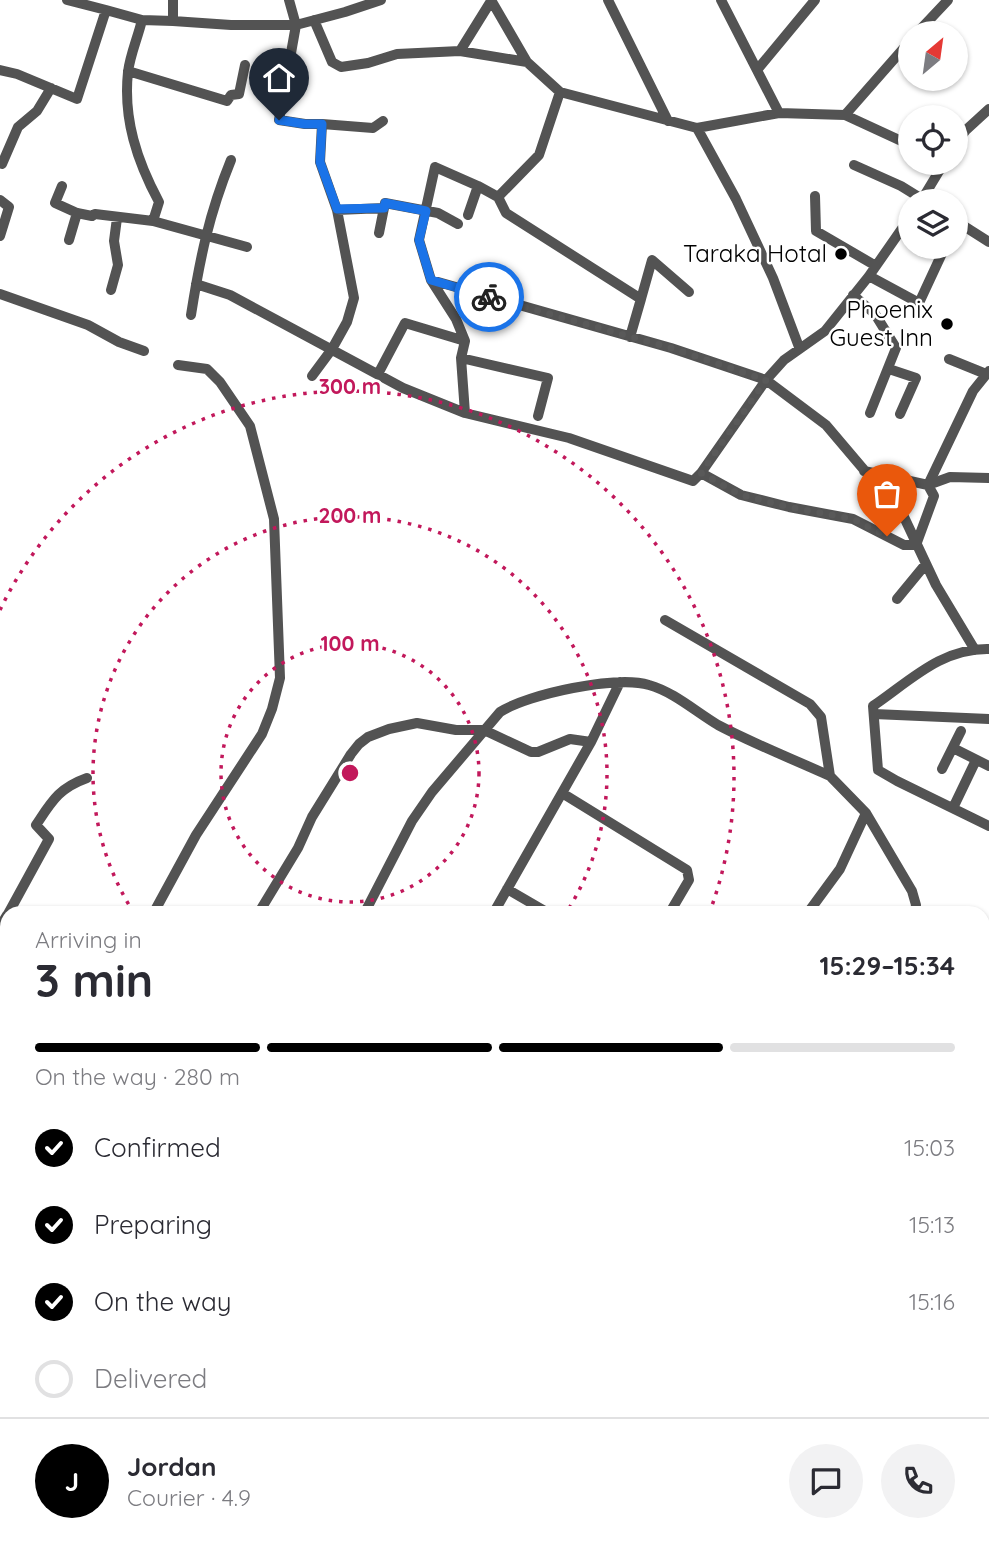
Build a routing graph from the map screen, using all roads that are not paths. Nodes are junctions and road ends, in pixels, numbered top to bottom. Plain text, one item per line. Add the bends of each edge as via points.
1 (68, 0) edge
2 (173, 0) edge
3 (289, 0) edge
4 (381, 0) edge
5 (608, 0) edge
6 (721, 0) edge
7 (814, 0) edge
8 (948, 0) edge
9 (491, 1) edge
10 (106, 10) junction
11 (142, 20) junction
12 (314, 20) junction
13 (173, 21) junction
14 (928, 21) edge
15 (296, 24) junction
16 (460, 51) junction
17 (898, 55) edge
18 (527, 62) junction
19 (245, 65) dead end
20 (757, 69) junction
21 (0, 70) edge
22 (128, 71) junction
23 (51, 88) junction
24 (560, 92) junction
25 (989, 109) edge
26 (779, 113) junction
27 (845, 115) junction
28 (383, 121) dead end
29 (668, 121) junction
30 (322, 124) junction
31 (697, 128) junction
32 (968, 128) edge
33 (898, 139) edge
34 (231, 160) dead end
35 (0, 163) edge
36 (854, 165) dead end
37 (62, 186) dead end
38 (478, 186) junction
39 (906, 189) edge
40 (815, 195) dead end
41 (498, 197) junction
42 (0, 200) edge
43 (384, 208) junction
44 (337, 209) junction
45 (426, 211) junction
46 (77, 213) junction
47 (468, 215) dead end
48 (117, 218) junction
49 (153, 221) junction
50 (458, 224) dead end
51 (968, 230) edge
52 (379, 233) dead end
53 (898, 234) edge
54 (0, 236) edge
55 (204, 236) junction
56 (69, 240) dead end
57 (989, 242) edge
58 (247, 247) dead end
59 (939, 259) edge
60 (876, 266) junction
61 (869, 276) junction
62 (431, 280) junction
63 (196, 284) junction
64 (111, 290) dead end
65 (689, 292) dead end
66 (0, 294) edge
67 (853, 295) junction
68 (640, 299) junction
69 (191, 315) dead end
70 (629, 337) junction
71 (465, 341) junction
72 (799, 347) junction
73 (332, 349) junction
74 (144, 351) dead end
75 (461, 358) junction
76 (949, 359) dead end
77 (178, 365) dead end
78 (889, 369) junction
79 (988, 372) edge
80 (378, 374) junction
81 (312, 376) dead end
82 (766, 380) junction
83 (465, 413) junction
84 (870, 414) dead end
85 (900, 414) dead end
86 (538, 416) dead end
87 (864, 471) junction
88 (701, 473) junction
89 (989, 478) edge
90 (928, 485) junction
91 (916, 545) junction
92 (925, 565) junction
93 (897, 599) dead end
94 (665, 621) dead end
95 (975, 649) junction
96 (989, 649) edge
97 (620, 682) junction
98 (874, 714) junction
99 (989, 719) edge
100 (484, 730) junction
101 (961, 731) dead end
102 (591, 742) junction
103 (953, 748) junction
104 (976, 760) junction
105 (989, 766) edge
106 (942, 769) dead end
107 (830, 776) junction
108 (88, 778) dead end
109 (562, 793) junction
110 (953, 807) junction
111 (866, 813) junction
112 (989, 826) edge
113 (508, 889) junction
114 (12, 906) edge
115 (157, 906) edge
116 (263, 906) edge
117 (368, 906) edge
118 (498, 906) edge
119 (537, 906) edge
120 (674, 906) edge
121 (813, 906) edge
122 (914, 906) edge

1 - 10 street
2 - 13 street
3 - 15 street
4 - 12 street
5 - 29 street
6 - 20 street
7 - 20 street
8 - 14 street
9 - 16 street
9 - 18 street
10 - 11 street
10 - 23 street via 77,99
11 - 13 street
11 - 22 street
12 - 15 street
12 - 16 street via 332,62 341,66 397,54
13 - 15 street
15 - 30 street via 279,120
16 - 18 street
17 - 27 street
18 - 24 street
19 - 22 street via 239,94 227,101
20 - 26 street
21 - 23 street
22 - 49 street via 127,119 144,173 159,202
23 - 35 street via 37,111 18,127
24 - 29 street
24 - 41 street via 539,155
25 - 32 street
26 - 27 street
26 - 31 street
27 - 33 street
28 - 30 street via 373,128
29 - 31 street
30 - 44 street via 320,162
31 - 72 street via 773,278
34 - 55 street
36 - 39 street
37 - 46 street via 55,203
38 - 41 street
38 - 45 street via 435,167
38 - 47 street
40 - 60 street via 816,231
41 - 68 street via 506,213
42 - 54 street via 9,207
43 - 44 street
43 - 45 street via 385,203
43 - 52 street
44 - 73 street via 354,298
45 - 50 street
45 - 62 street via 419,240
46 - 48 street
46 - 56 street
48 - 49 street
48 - 64 street via 118,265
49 - 55 street
51 - 57 street
53 - 60 street
55 - 58 street
55 - 63 street
59 - 61 street via 919,303
60 - 61 street
61 - 67 street
62 - 70 street
62 - 71 street
63 - 69 street
63 - 73 street via 230,295
65 - 68 street via 652,260
66 - 74 street via 88,325
67 - 72 street via 825,331
67 - 78 street via 874,314 896,348
68 - 70 street
70 - 82 street
71 - 75 street
71 - 80 street via 405,323
72 - 82 street
73 - 80 street
73 - 81 street
75 - 83 street
75 - 86 street via 548,378
76 - 79 street
77 - 115 street via 207,369 250,426 274,519 280,678 262,734 196,835
78 - 84 street
78 - 85 street via 916,378
79 - 90 street
80 - 83 street
82 - 87 street via 826,425
82 - 88 street
83 - 88 street via 569,438 693,481
87 - 90 street
87 - 91 street via 904,517
88 - 91 street via 741,495 853,519 904,545
89 - 90 street via 950,477
90 - 91 street via 934,496
91 - 92 street
92 - 93 street
92 - 95 street
94 - 107 street via 810,704 821,717
95 - 96 street
95 - 98 street via 939,659 873,706
97 - 100 street via 514,703
97 - 102 street
97 - 107 street via 651,685 719,725
98 - 99 street
98 - 110 street via 878,770
100 - 102 street via 531,752 570,739
100 - 116 street via 417,723 379,733 359,744
100 - 117 street via 412,821
101 - 103 street
102 - 109 street
103 - 104 street
103 - 106 street
104 - 105 street
104 - 110 street
107 - 111 street
108 - 114 street via 55,796 36,825 50,839
109 - 113 street
109 - 120 street via 687,870 689,880
110 - 112 street
111 - 121 street via 840,869
111 - 122 street via 915,898
113 - 118 street
113 - 119 street

